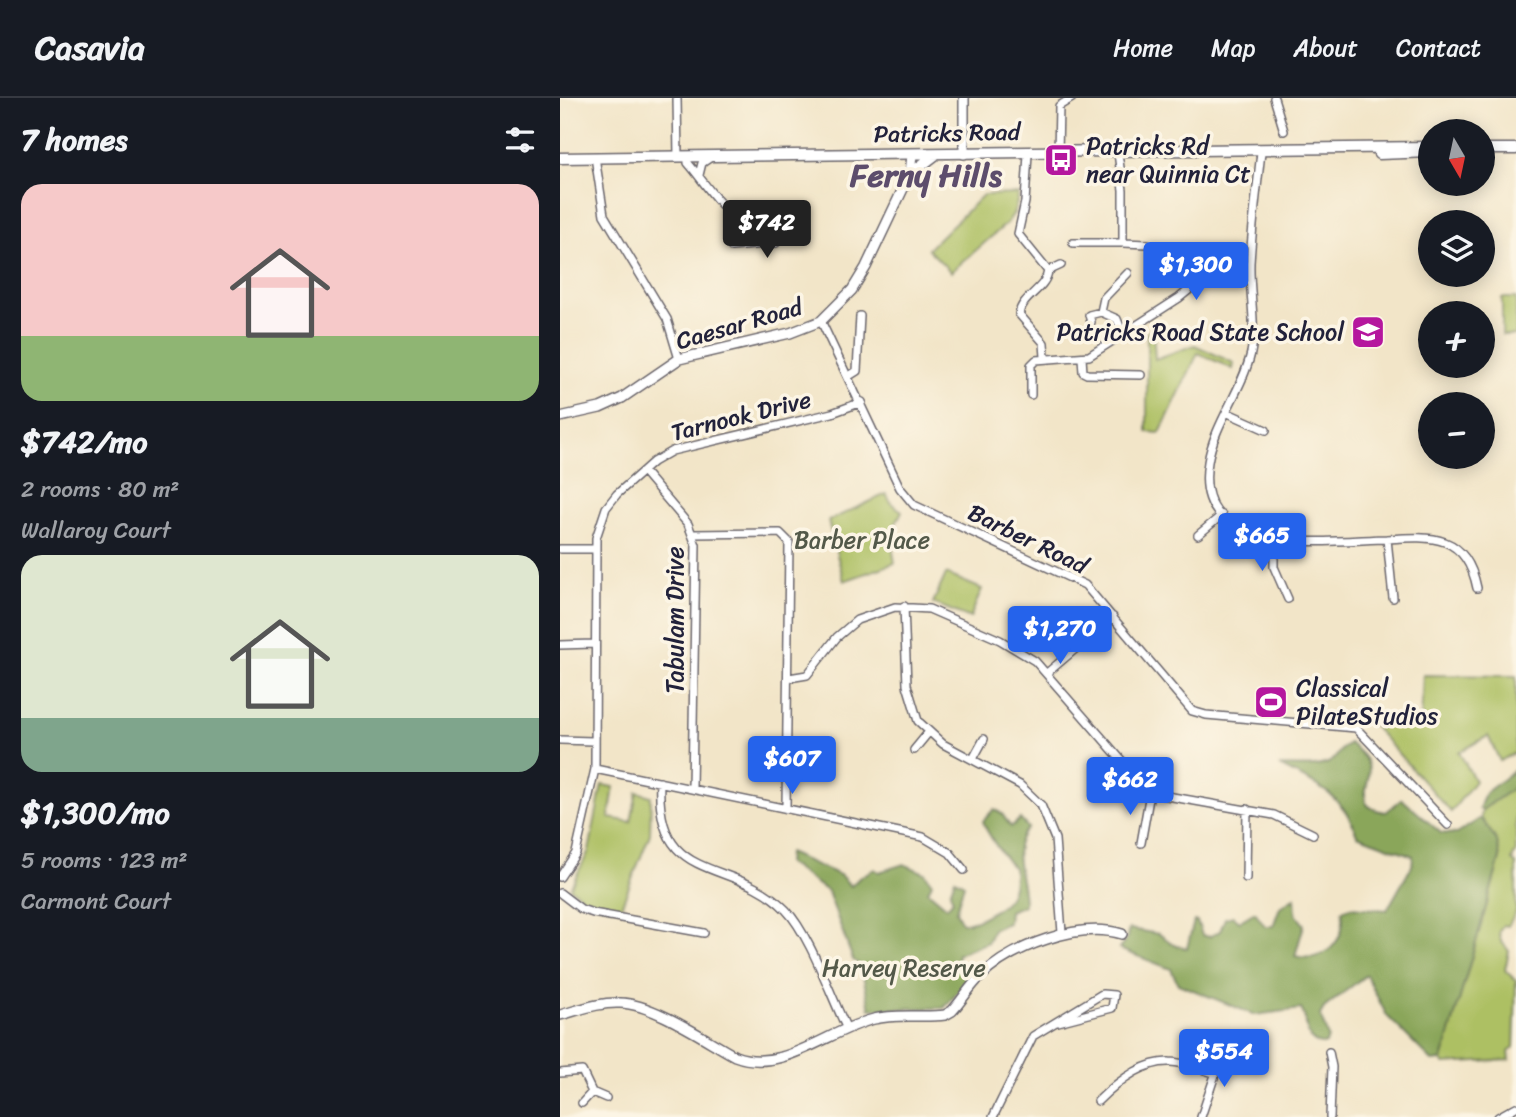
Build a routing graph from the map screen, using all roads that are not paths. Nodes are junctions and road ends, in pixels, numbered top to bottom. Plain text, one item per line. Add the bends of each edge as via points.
1 (677, 98) edge
2 (964, 98) edge
3 (1072, 98) edge
4 (1274, 98) edge
5 (1284, 131) dead end
6 (1495, 149) edge
7 (1516, 149) edge
8 (1418, 150) edge
9 (1261, 152) junction
10 (1058, 153) junction
11 (1118, 153) junction
12 (964, 154) junction
13 (1028, 154) junction
14 (909, 155) junction
15 (935, 155) junction
16 (712, 156) junction
17 (595, 157) junction
18 (683, 157) junction
19 (560, 158) edge
20 (699, 175) junction
21 (907, 178) junction
22 (739, 223) junction
23 (1073, 243) dead end
24 (1123, 243) junction
25 (1148, 244) dead end
26 (1061, 265) dead end
27 (1250, 265) junction
28 (1048, 271) junction
29 (1128, 273) dead end
30 (1083, 307) dead end
31 (1101, 312) junction
32 (860, 316) dead end
33 (821, 321) junction
34 (1123, 334) junction
35 (1045, 357) junction
36 (1082, 358) junction
37 (679, 359) junction
38 (1141, 375) dead end
39 (849, 376) junction
40 (1031, 395) dead end
41 (862, 402) junction
42 (1228, 412) junction
43 (560, 417) edge
44 (1266, 430) dead end
45 (643, 471) junction
46 (1222, 515) junction
47 (694, 534) junction
48 (1198, 535) dead end
49 (1387, 539) junction
50 (1275, 540) junction
51 (560, 549) edge
52 (594, 549) junction
53 (1477, 588) dead end
54 (1288, 598) dead end
55 (1393, 598) dead end
56 (904, 606) junction
57 (1113, 617) junction
58 (593, 644) junction
59 (560, 645) edge
60 (1047, 673) junction
61 (789, 678) junction
62 (928, 733) junction
63 (984, 739) dead end
64 (560, 740) edge
65 (593, 741) junction
66 (914, 750) dead end
67 (973, 760) junction
68 (595, 769) junction
69 (660, 782) junction
70 (692, 788) junction
71 (1150, 793) junction
72 (786, 809) junction
73 (1247, 809) junction
74 (1448, 825) dead end
75 (1313, 834) dead end
76 (1141, 843) dead end
77 (964, 870) dead end
78 (560, 877) edge
79 (1246, 878) dead end
80 (560, 893) edge
81 (704, 933) dead end
82 (1062, 933) junction
83 (1122, 934) dead end
84 (560, 1014) edge
85 (1058, 1022) junction
86 (847, 1029) junction
87 (1223, 1051) dead end
88 (1329, 1052) dead end
89 (560, 1073) edge
90 (1214, 1073) junction
91 (592, 1093) junction
92 (606, 1098) dead end
93 (1098, 1101) dead end
94 (582, 1103) dead end
95 (1516, 1107) edge
96 (993, 1117) edge
97 (1201, 1117) edge
98 (1330, 1117) edge
99 (1498, 1117) edge

1 - 18 street
2 - 12 street
3 - 10 street via 1059,106
4 - 5 street
6 - 7 main road
8 - 9 main road, Patricks Road
9 - 11 main road, Patricks Road
9 - 27 street
10 - 11 main road, Patricks Road
10 - 13 main road, Patricks Road
11 - 24 street
12 - 13 main road, Patricks Road
12 - 15 main road, Patricks Road
13 - 28 street via 1018,234
14 - 15 main road, Patricks Road
14 - 16 main road, Patricks Road
14 - 21 street, Caesar Road
15 - 21 main road
16 - 18 main road, Patricks Road
16 - 20 street via 702,163
17 - 18 main road, Patricks Road
17 - 19 main road, Patricks Road
17 - 37 street via 604,215 667,319
18 - 20 street
20 - 22 street
21 - 33 street, Caesar Road via 859,278 839,306
22 - 22 street via 729,241 731,247 776,243 770,230 753,230
23 - 24 street
24 - 25 street
26 - 28 street
27 - 34 street via 1216,268
27 - 42 street via 1251,351
28 - 35 street via 1047,278 1020,306 1019,314 1044,343
29 - 31 street via 1104,298
30 - 31 street via 1090,319
31 - 34 street via 1117,319
32 - 39 street via 857,371
33 - 37 street, Caesar Road via 790,333
33 - 39 street, Barber Road
34 - 36 street
35 - 36 street
35 - 40 street via 1031,365
36 - 38 street via 1087,374
37 - 43 street, Caesar Road via 622,398
39 - 41 street, Barber Road
41 - 45 street, Tarnook Drive via 683,447
41 - 57 street, Barber Road via 900,488 914,505 1085,585
42 - 44 street
42 - 46 street via 1207,472 1211,495
45 - 47 street, Tabulam Drive
45 - 52 street, Tarnook Drive via 607,508
46 - 48 street
46 - 50 street via 1242,532
47 - 61 street via 785,536 790,552
47 - 70 street, Tabulam Drive
49 - 50 street
49 - 53 street via 1436,538 1455,547 1472,565
49 - 55 street
50 - 54 street via 1274,567
51 - 52 street
52 - 58 street, Tarnook Drive
56 - 60 street via 929,609 1000,639 1027,654
56 - 61 street via 857,620 807,675
56 - 62 street via 907,685 911,706
57 - 60 street
57 - 74 street, Barber Road via 1192,710 1356,728
58 - 59 street
58 - 65 street, Tarnook Drive
60 - 71 street
61 - 72 street
62 - 66 street
62 - 67 street
63 - 67 street
64 - 65 street
65 - 68 street, Tarnook Drive
67 - 82 street via 1020,785 1041,805 1055,839
68 - 69 street
68 - 78 street, Tarnook Drive via 576,853
69 - 70 street
69 - 86 street via 662,824 673,845 697,864 756,888 786,911
70 - 72 street
71 - 73 street
71 - 76 street
72 - 77 street via 923,837 950,853
73 - 75 street via 1274,815
73 - 79 street
80 - 81 street via 593,914
82 - 83 street via 1101,930
82 - 86 street via 990,969 945,1015 883,1017
84 - 86 street via 630,1004 734,1056 757,1061 784,1056
85 - 85 street via 1102,994 1114,995 1112,1008
85 - 96 street via 1041,1029 1028,1042
87 - 90 street
88 - 98 street
89 - 91 street via 582,1071
90 - 93 street via 1171,1062 1146,1066
90 - 97 street
91 - 92 street
91 - 94 street
95 - 99 street

